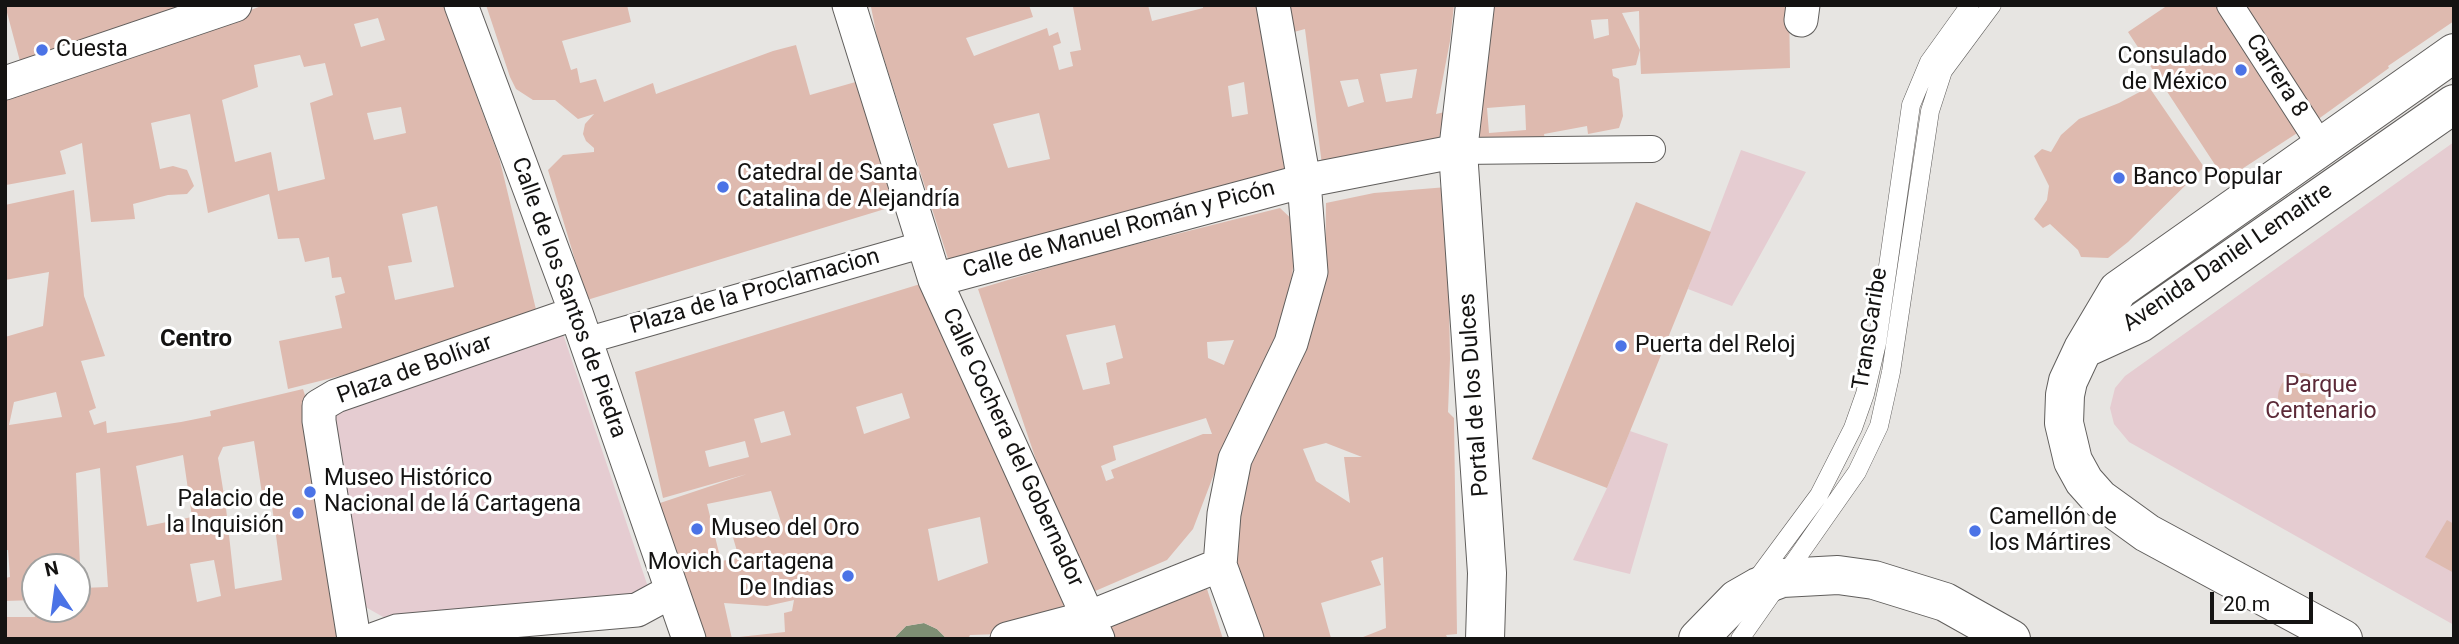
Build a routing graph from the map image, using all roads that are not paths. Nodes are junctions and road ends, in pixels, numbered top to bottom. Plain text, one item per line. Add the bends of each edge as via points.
1 (235, 5) edge
2 (461, 5) edge
3 (849, 5) edge
4 (1273, 5) edge
5 (1475, 5) edge
6 (1970, 5) edge
7 (1992, 5) edge
8 (2230, 5) edge
9 (2454, 53) edge
10 (5, 83) edge
11 (2454, 104) edge
12 (2321, 146) junction
13 (1652, 149) dead end
14 (1458, 151) junction
15 (1304, 181) junction
16 (925, 244) junction
17 (934, 280) junction
18 (580, 327) junction
19 (2083, 349) junction
20 (1220, 565) junction
21 (1782, 578) junction
22 (673, 591) junction
23 (1737, 599) junction
24 (1094, 628) edge
25 (354, 639) edge
26 (375, 639) edge
27 (689, 639) edge
28 (1007, 639) edge
29 (1247, 639) edge
30 (1485, 639) edge
31 (1698, 639) edge
32 (1740, 639) edge
33 (2011, 639) edge
34 (2343, 639) edge

1 - 10 street
2 - 18 street, Calle de los Santos de Piedra
3 - 16 street, Calle Cochera del Gobernador
4 - 15 street
5 - 14 main road, Portal de los Dulces
6 - 23 lane, TransCaribe via 1929,62 1911,104 1877,344 1853,428 1819,495 1766,569
7 - 21 lane, TransCaribe via 1943,71 1930,111 1879,426 1857,472
8 - 12 street, Carrera 8
9 - 12 main road, Avenida Daniel Lemaitre
11 - 19 main road, Avenida Daniel Lemaitre via 2140,323
12 - 19 main road, Avenida Daniel Lemaitre via 2118,290
13 - 14 street
14 - 15 street, Calle de Manuel Román y Picón
14 - 30 main road, Portal de los Dulces via 1487,573
15 - 17 street, Calle de Manuel Román y Picón
15 - 20 street via 1311,272 1291,344 1235,458
16 - 17 street, Calle Cochera del Gobernador
16 - 18 street, Plaza de la Proclamacion
17 - 24 street, Calle Cochera del Gobernador
18 - 22 street, Calle de los Santos de Piedra
18 - 25 street, Plaza de Bolívar via 336,396 319,406
19 - 34 main road via 2068,381 2064,423 2073,461 2100,499 2147,533
20 - 24 street
20 - 29 street
21 - 23 main road
21 - 32 lane, TransCaribe
21 - 33 main road via 1838,575 1874,580 1945,602
22 - 26 street via 637,610 397,631
22 - 27 street, Calle de los Santos de Piedra
23 - 31 main road
24 - 28 street

